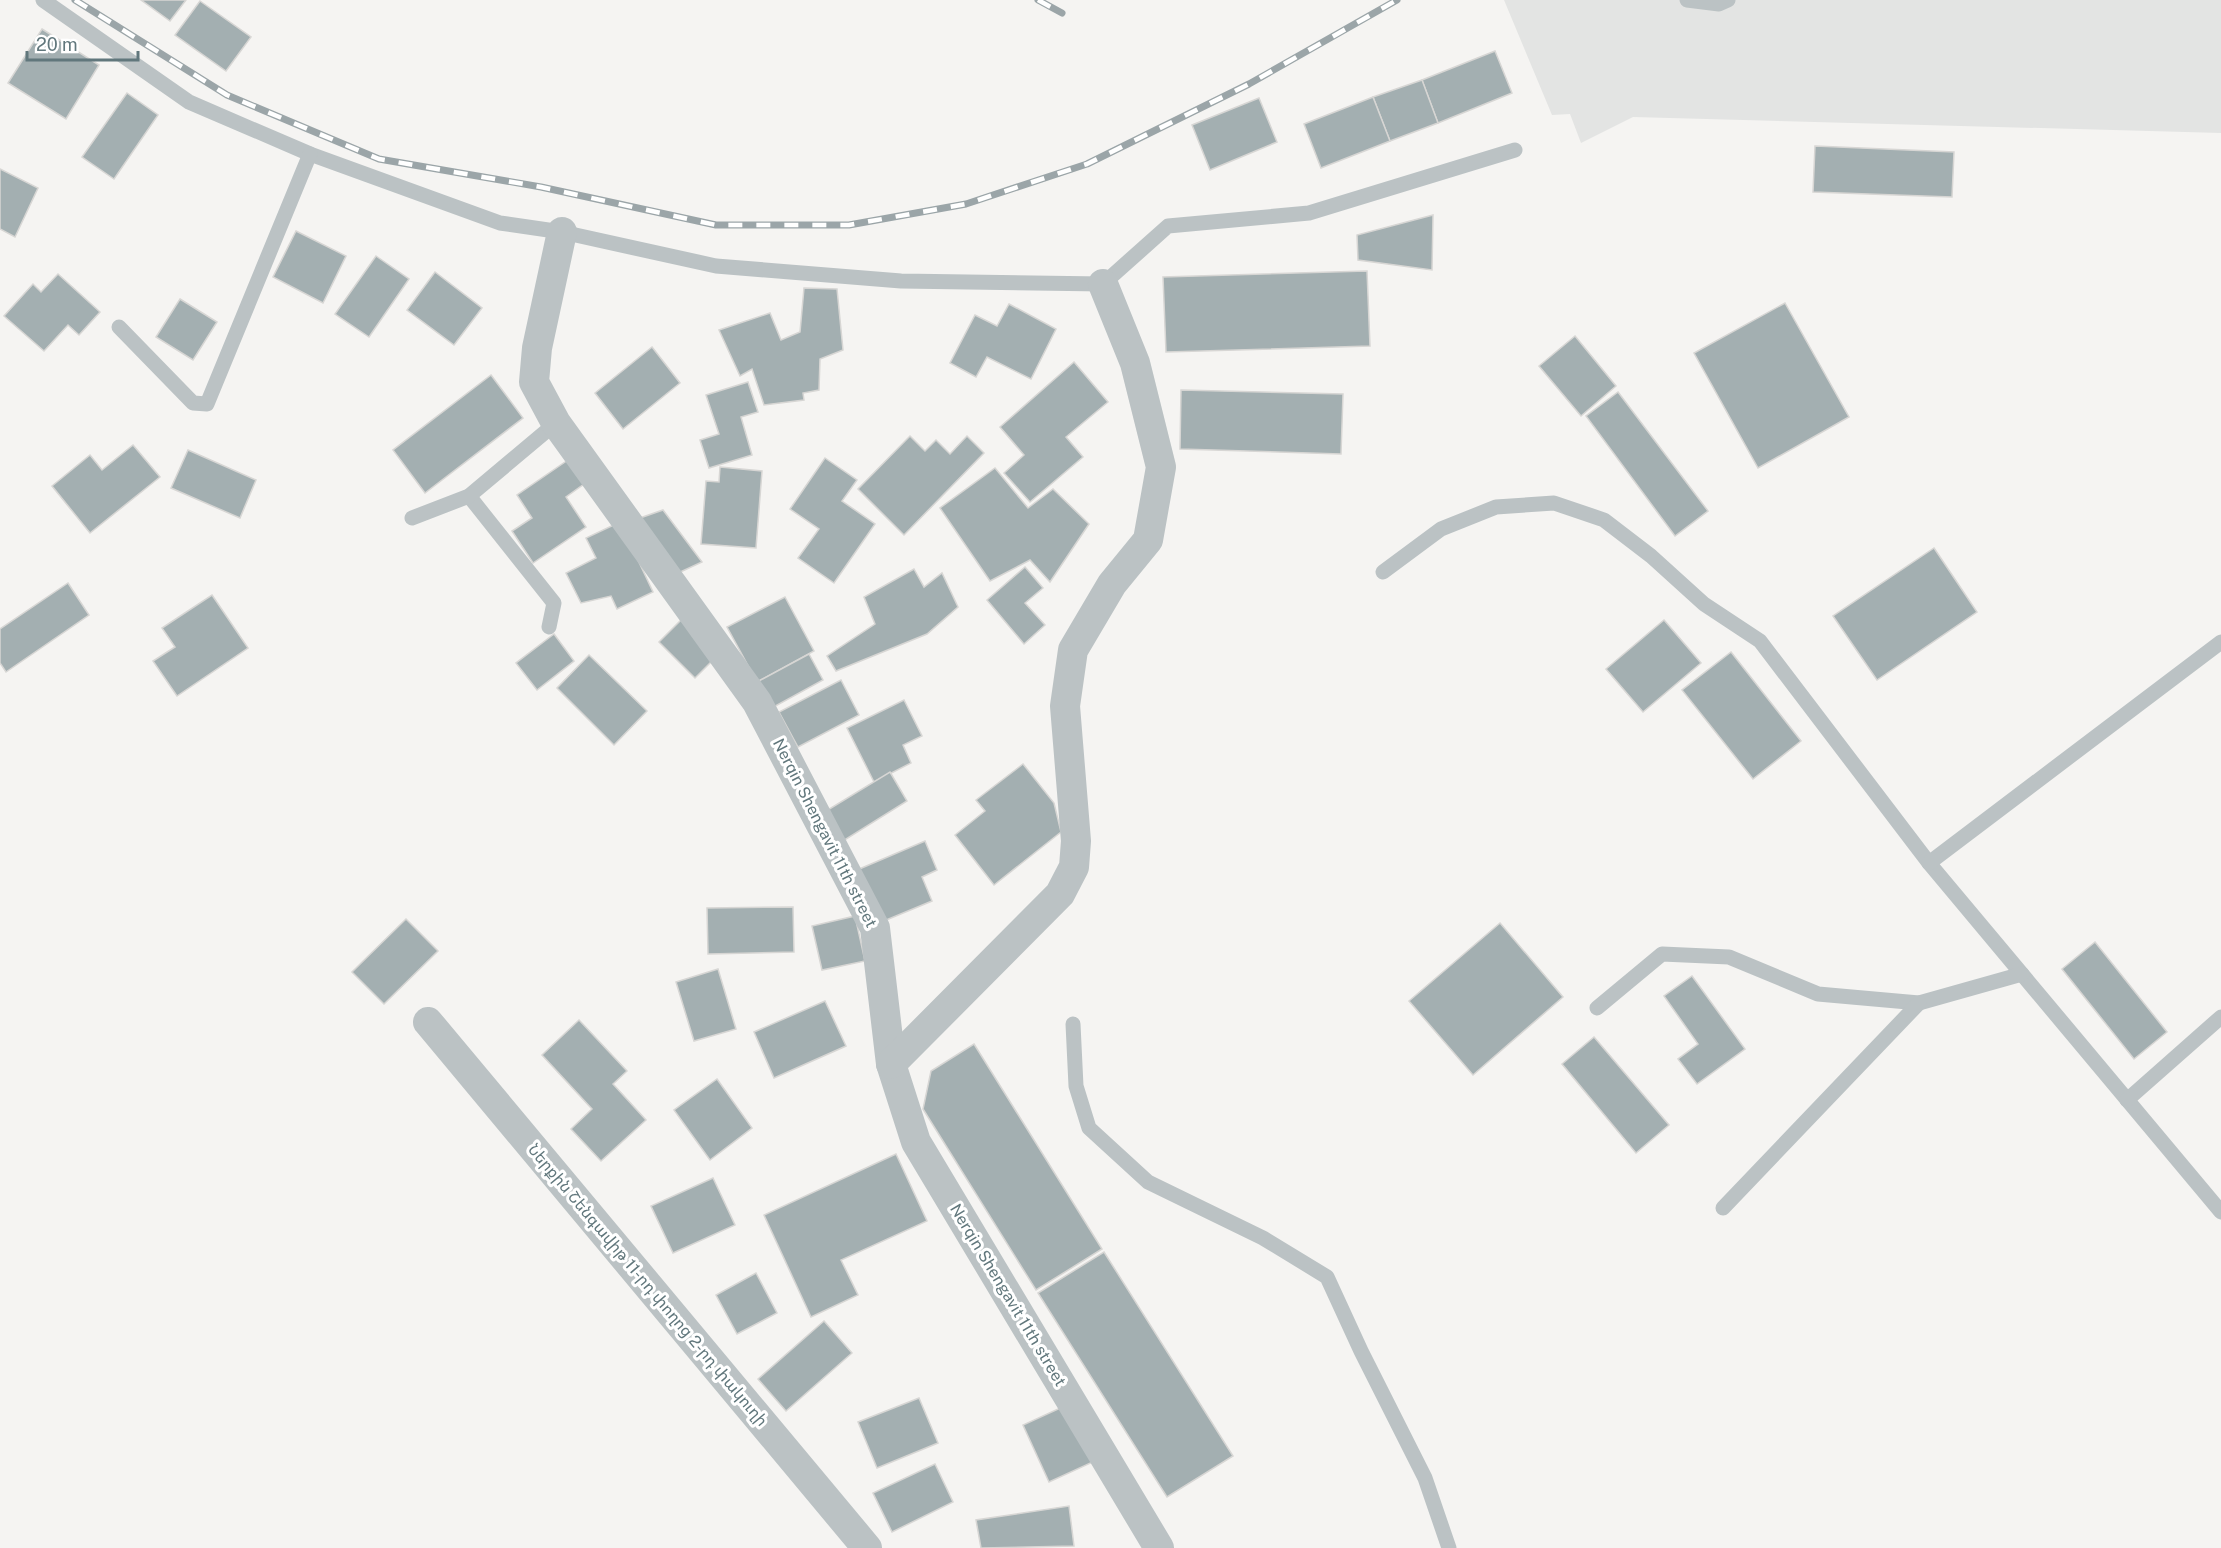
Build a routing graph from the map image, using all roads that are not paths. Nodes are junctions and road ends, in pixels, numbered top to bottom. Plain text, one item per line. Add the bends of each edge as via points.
1 (43, 0) edge
2 (1687, 0) edge
3 (1728, 0) edge
4 (1515, 150) dead end
5 (310, 154) junction
6 (562, 232) junction
7 (1103, 284) junction
8 (119, 327) dead end
9 (556, 423) junction
10 (470, 496) junction
11 (412, 518) dead end
12 (1383, 572) dead end
13 (549, 627) dead end
14 (2221, 642) edge
15 (1929, 863) junction
16 (2022, 974) junction
17 (1919, 1003) junction
18 (1597, 1008) dead end
19 (2221, 1017) edge
20 (428, 1022) dead end
21 (1073, 1024) dead end
22 (891, 1064) junction
23 (2127, 1100) junction
24 (1723, 1208) dead end
25 (2221, 1212) edge
26 (867, 1548) edge
27 (1159, 1548) edge
28 (1449, 1548) edge

1 - 5 lane via 189,102
2 - 3 lane via 1719,4
4 - 7 lane via 1309,213 1168,226
5 - 6 lane via 500,223
5 - 8 lane via 207,404 193,403
6 - 7 lane via 716,266 901,281
6 - 9 street, Nerqin Shengavit 11th street via 537,348 534,382
7 - 22 street via 1135,363 1161,467 1148,540 1112,584 1073,650 1065,706 1076,841 1074,867 1060,894
9 - 10 lane
9 - 22 street, Nerqin Shengavit 11th street via 757,702 875,928
10 - 11 lane
10 - 13 lane via 554,603
12 - 15 lane via 1441,529 1496,507 1554,503 1604,520 1704,604 1760,641
14 - 15 lane
15 - 16 lane
16 - 17 lane
16 - 23 lane
17 - 18 lane via 1818,994 1729,957 1662,954
17 - 24 lane
19 - 23 lane
20 - 26 street, Ներքին Շենգավիթ 11-րդ փողոց 2-րդ փակուղի
21 - 28 lane via 1076,1086 1089,1128 1148,1182 1263,1238 1327,1277 1425,1478
22 - 27 street, Nerqin Shengavit 11th street via 916,1142
23 - 25 lane

